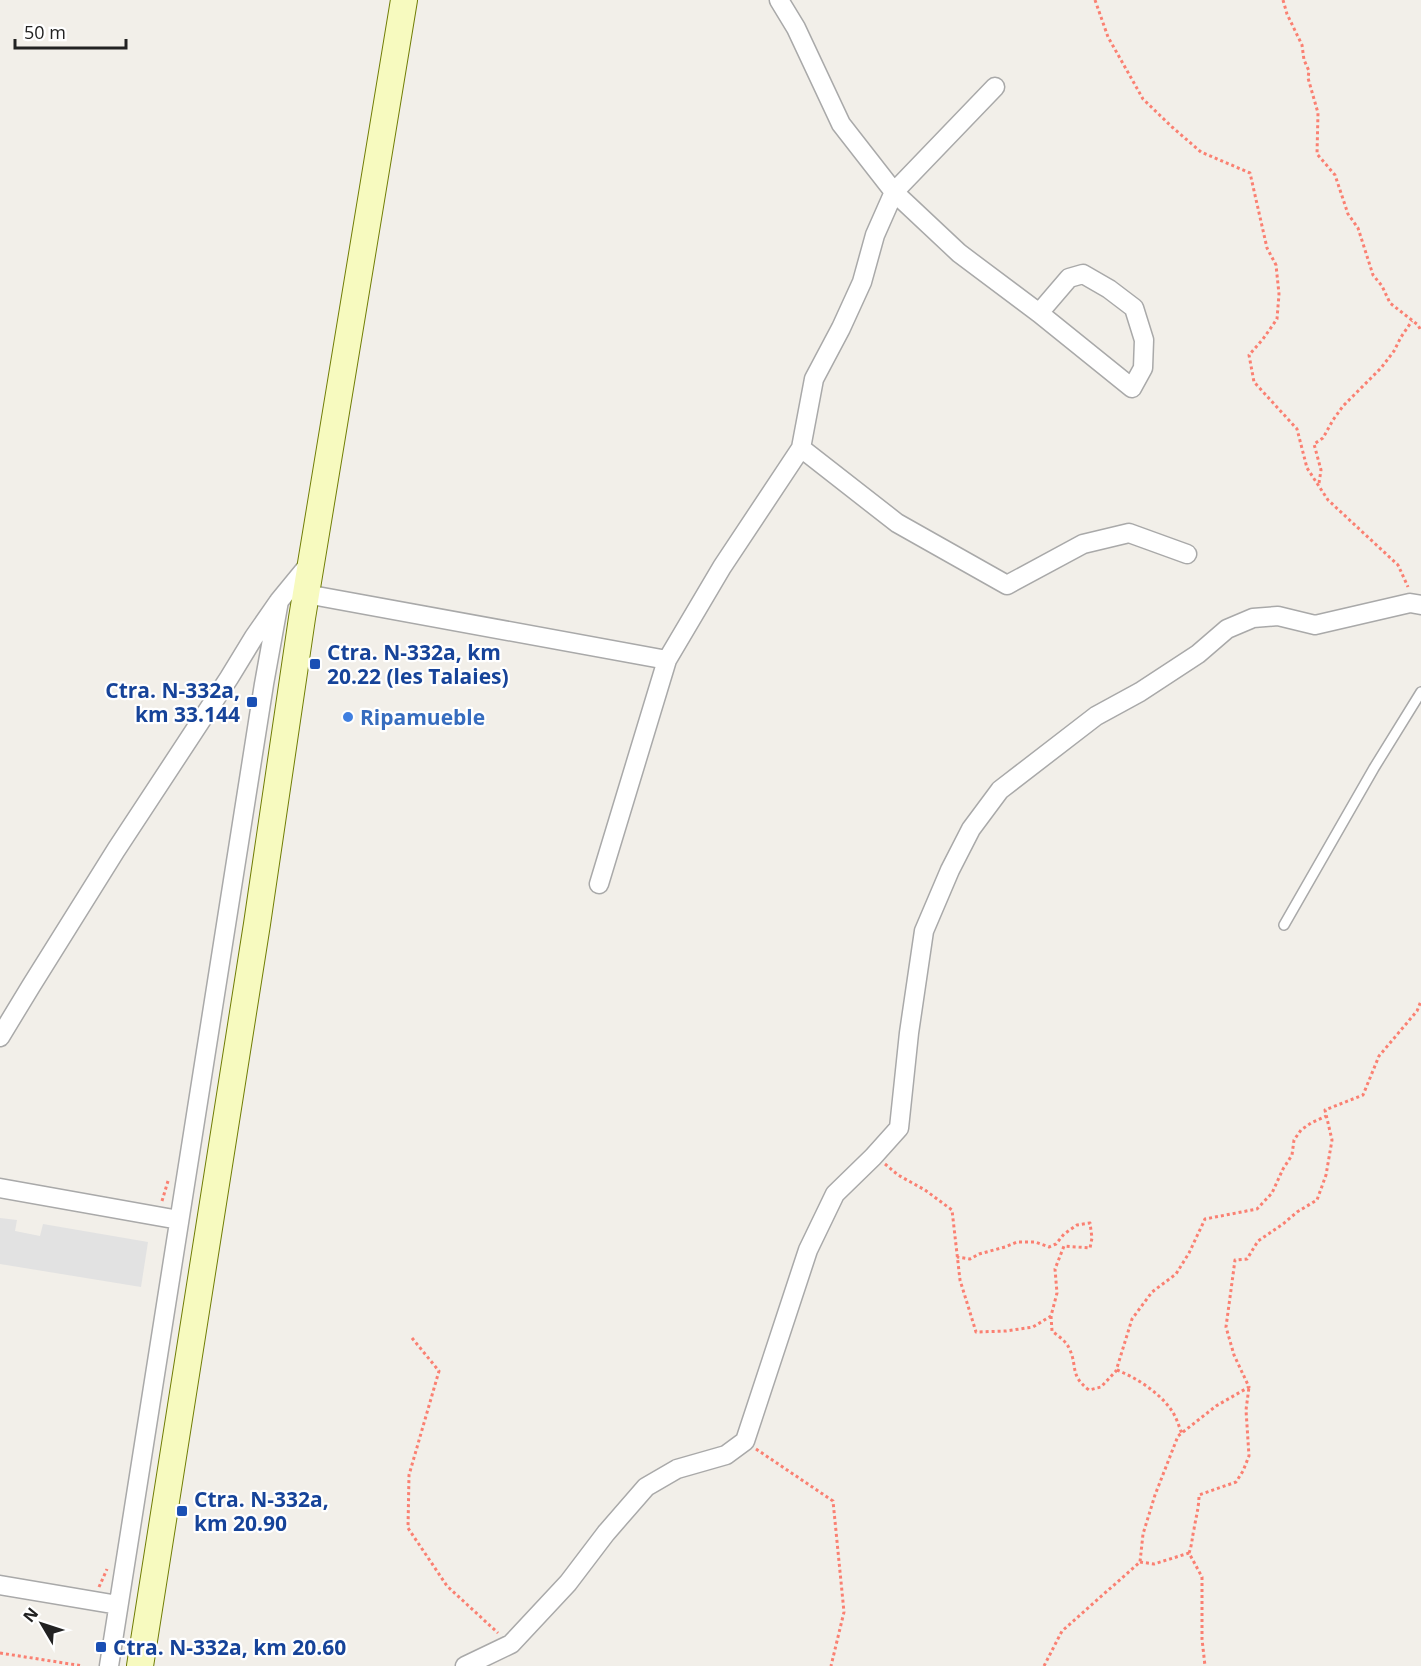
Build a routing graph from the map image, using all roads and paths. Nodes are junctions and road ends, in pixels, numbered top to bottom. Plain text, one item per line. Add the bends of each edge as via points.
1 (404, 0) edge
2 (779, 0) edge
3 (1095, 0) edge
4 (1283, 0) edge
5 (995, 87) dead end
6 (894, 192) junction
7 (1039, 313) junction
8 (1412, 321) junction
9 (1421, 331) edge
10 (801, 448) junction
11 (1318, 484) junction
12 (1187, 554) dead end
13 (312, 561) junction
14 (306, 594) junction
15 (279, 601) junction
16 (1415, 604) edge
17 (667, 660) junction
18 (229, 678) junction
19 (264, 684) junction
20 (1421, 692) edge
21 (599, 884) dead end
22 (1284, 925) dead end
23 (1421, 1001) edge
24 (0, 1037) edge
25 (1326, 1116) junction
26 (875, 1155) junction
27 (0, 1188) edge
28 (179, 1220) junction
29 (957, 1257) dead end
30 (1052, 1316) junction
31 (412, 1338) dead end
32 (1117, 1370) junction
33 (1249, 1387) junction
34 (1182, 1434) junction
35 (745, 1441) junction
36 (1189, 1553) junction
37 (1140, 1562) junction
38 (0, 1585) edge
39 (118, 1605) junction
40 (511, 1644) junction
41 (0, 1653) edge
42 (144, 1665) edge
43 (83, 1666) edge
44 (109, 1666) edge
45 (465, 1666) edge
46 (831, 1666) edge
47 (1044, 1666) edge
48 (1205, 1666) edge

1 - 13 main road
2 - 6 street via 841,124
3 - 11 path via 1108,37 1143,99 1201,152 1250,173 1267,248 1276,265 1279,294 1278,319 1249,355 1254,382 1297,429 1307,468
4 - 8 path via 1309,71 1318,113 1317,154 1335,175 1373,275 1390,303
5 - 6 street
6 - 7 street via 959,253
6 - 10 street via 875,235 862,282 814,379
7 - 7 street via 1069,278 1083,274 1134,308 1144,340 1143,368 1132,388
8 - 9 path
8 - 11 path via 1381,368 1314,444 1321,470
10 - 12 street via 897,523 1007,585 1083,544 1129,533
10 - 17 street via 722,567
11 - 16 path via 1329,500 1398,566
13 - 14 main road
13 - 15 street
14 - 17 street
14 - 42 main road
15 - 18 street
15 - 19 street
16 - 26 street via 1315,625 1278,616 1253,618 1227,629 1198,654 1096,716 1000,790 971,829 924,931 900,1128
17 - 21 street
18 - 19 street via 251,673
18 - 24 street
19 - 28 street
20 - 22 lane
23 - 25 path via 1379,1056 1363,1095 1325,1110
25 - 32 path via 1306,1126 1294,1140 1292,1155 1272,1193 1257,1209 1205,1219 1176,1274 1152,1292 1132,1319
25 - 33 path via 1332,1140 1317,1200 1258,1241 1247,1259 1235,1260 1226,1327
26 - 30 path via 952,1210 960,1280 976,1332 1033,1327
26 - 35 street via 835,1194 808,1250
27 - 28 street
28 - 39 street
29 - 30 path via 970,1259 1017,1242 1049,1247 1077,1225 1090,1223 1090,1248 1064,1246 1054,1269 1057,1293
30 - 32 path via 1052,1331 1069,1346 1082,1385 1089,1390 1101,1387
31 - 40 path via 440,1371 409,1475 408,1528 447,1587
32 - 34 path via 1158,1396 1172,1411
33 - 34 path via 1216,1406
33 - 36 path via 1249,1456 1244,1471 1236,1482 1199,1495
34 - 37 path via 1155,1495 1143,1534
35 - 40 street via 726,1455 677,1469 646,1487 568,1583
35 - 46 path via 833,1501 844,1612
36 - 37 path via 1154,1564
36 - 48 path via 1202,1577
37 - 47 path via 1062,1630
38 - 39 street
39 - 44 street
40 - 45 street
41 - 43 path

